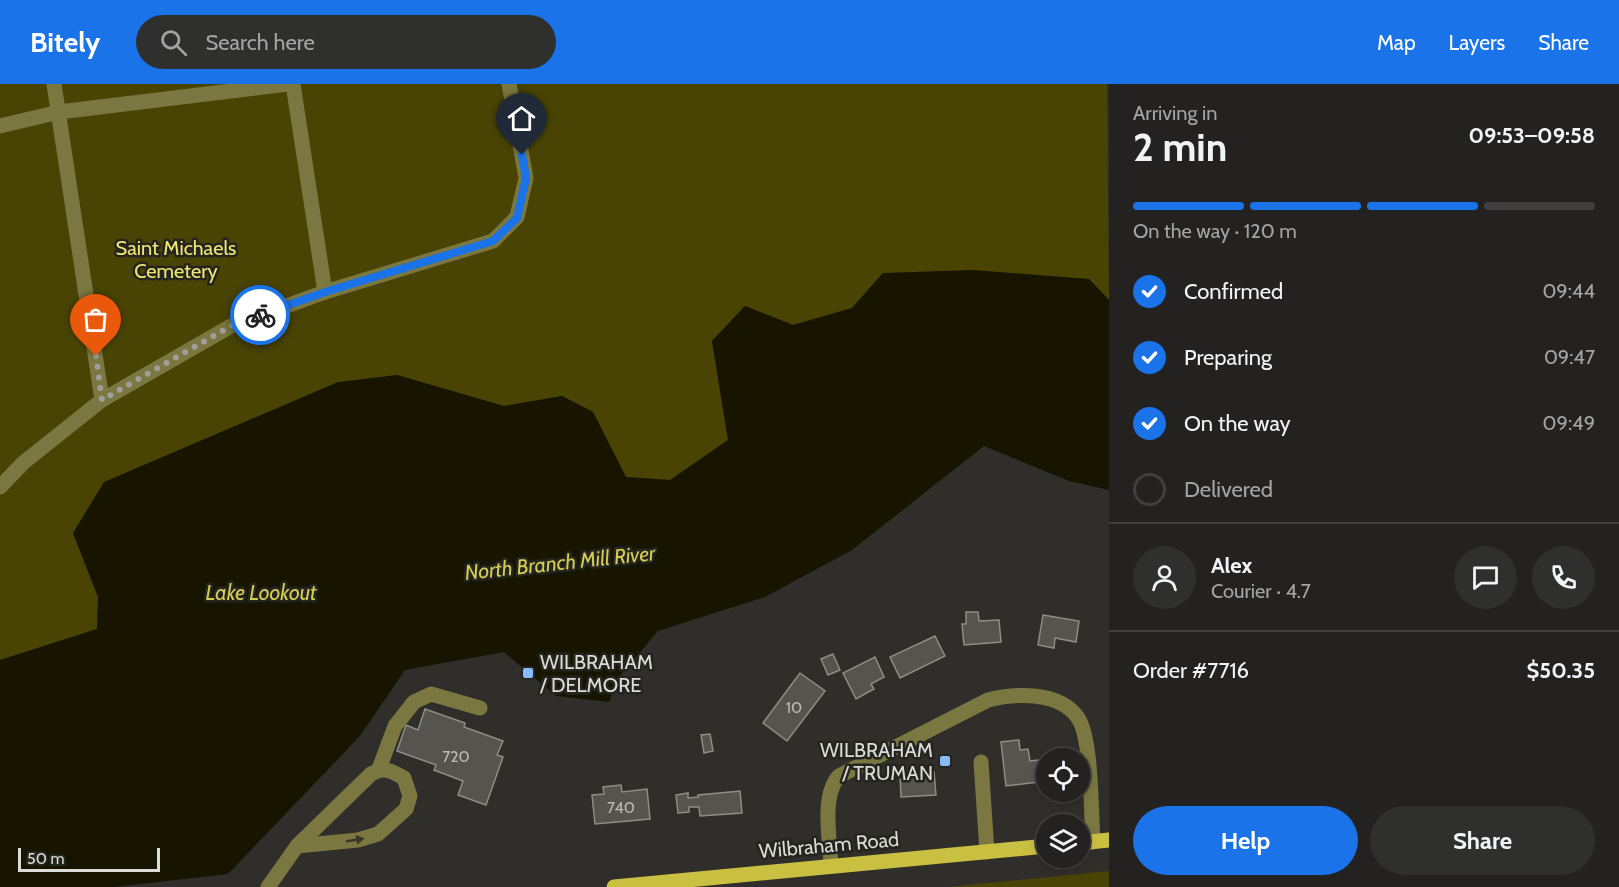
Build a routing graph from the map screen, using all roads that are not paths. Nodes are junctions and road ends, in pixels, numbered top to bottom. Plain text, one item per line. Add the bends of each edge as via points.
1 (54, 84) edge
2 (288, 84) edge
3 (293, 84) edge
4 (509, 84) edge
5 (59, 112) junction
6 (0, 126) edge
7 (325, 292) junction
8 (102, 400) junction
9 (0, 487) edge
10 (480, 708) dead end
11 (981, 762) dead end
12 (379, 769) junction
13 (1087, 814) edge
14 (1109, 840) edge
15 (1090, 842) edge
16 (297, 846) junction
17 (1036, 847) edge
18 (987, 852) junction
19 (831, 866) junction
20 (268, 887) edge
21 (614, 887) edge

1 - 5 street
2 - 5 street
3 - 7 street
4 - 7 street via 526,178 517,218 493,241
5 - 6 street
5 - 8 street
7 - 8 street via 231,326
8 - 9 street via 23,463
10 - 12 street via 431,693 414,702 395,726
11 - 18 street
12 - 16 street
16 -> 12 street via 358,840 378,834 406,810 410,796 404,778
13 - 19 street via 1086,742 1078,718 1055,701 1011,694 988,700 839,776 833,782 829,801
14 - 15 main road
16 - 20 street
17 - 18 main road, Wilbraham Road
18 - 19 main road, Wilbraham Road
19 - 21 main road, Wilbraham Road

